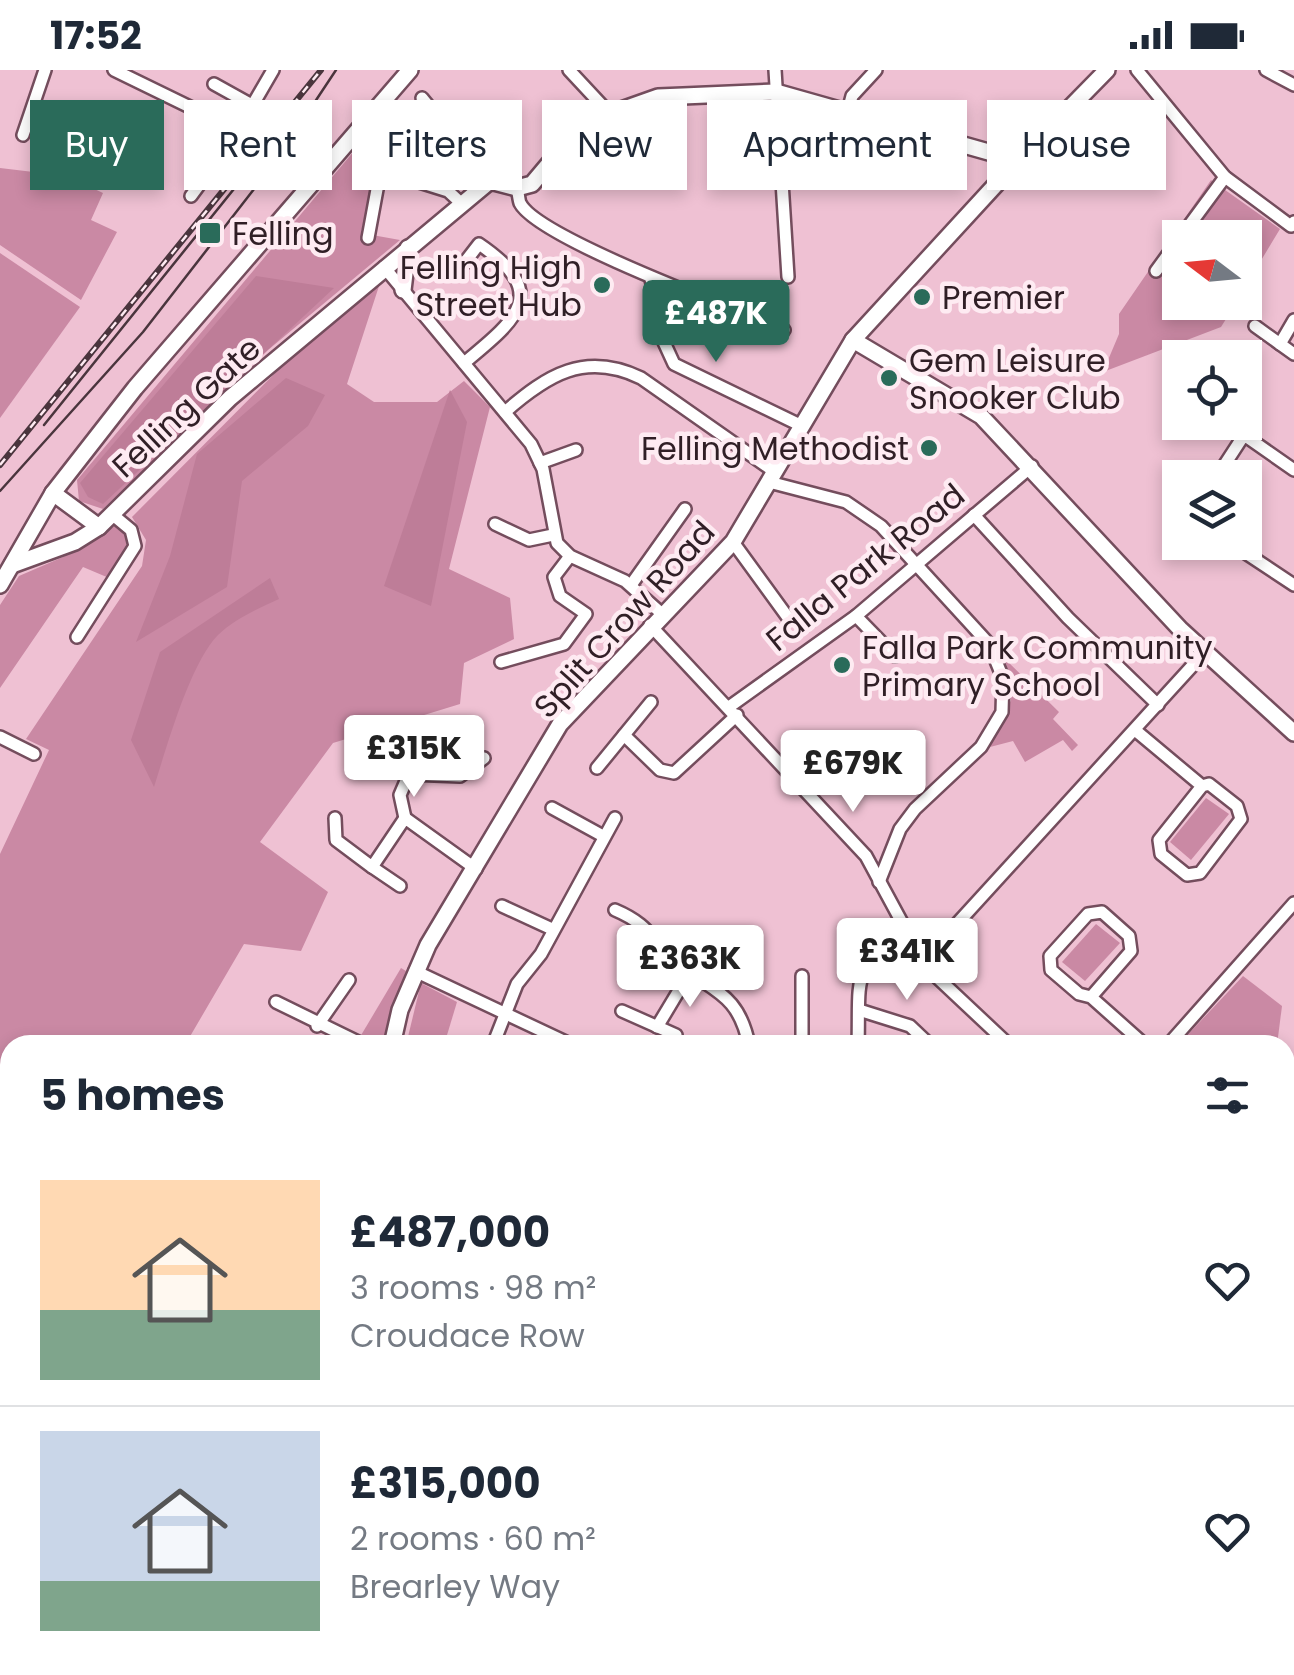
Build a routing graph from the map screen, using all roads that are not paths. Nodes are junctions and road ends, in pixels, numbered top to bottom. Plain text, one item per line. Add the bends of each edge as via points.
1 (45, 70) edge
2 (117, 70) edge
3 (273, 70) edge
4 (569, 70) edge
5 (774, 70) edge
6 (876, 70) edge
7 (1108, 70) edge
8 (1137, 70) edge
9 (1266, 70) edge
10 (408, 71) edge
11 (214, 84) dead end
12 (1294, 85) edge
13 (776, 92) junction
14 (243, 100) edge
15 (253, 100) edge
16 (384, 100) edge
17 (597, 100) edge
18 (652, 100) edge
19 (808, 100) edge
20 (851, 100) edge
21 (1078, 100) edge
22 (184, 104) edge
23 (23, 134) dead end
24 (352, 138) edge
25 (1225, 177) junction
26 (195, 190) edge
27 (377, 190) edge
28 (445, 190) edge
29 (480, 190) edge
30 (518, 190) edge
31 (990, 190) edge
32 (191, 196) dead end
33 (462, 204) junction
34 (1193, 220) edge
35 (1293, 228) edge
36 (368, 238) dead end
37 (408, 248) junction
38 (1162, 263) edge
39 (462, 266) dead end
40 (384, 267) junction
41 (1156, 271) dead end
42 (788, 277) dead end
43 (652, 279) junction
44 (404, 290) junction
45 (1294, 320) edge
46 (1254, 326) dead end
47 (784, 330) dead end
48 (853, 340) junction
49 (1280, 344) junction
50 (1294, 354) edge
51 (464, 363) junction
52 (505, 412) junction
53 (802, 426) junction
54 (576, 450) dead end
55 (1228, 460) edge
56 (540, 464) junction
57 (1032, 466) junction
58 (1294, 470) edge
59 (772, 477) junction
60 (53, 492) junction
61 (685, 509) dead end
62 (113, 515) junction
63 (974, 515) junction
64 (495, 524) dead end
65 (99, 527) junction
66 (553, 535) junction
67 (734, 542) junction
68 (570, 556) junction
69 (1256, 560) edge
70 (12, 565) junction
71 (918, 566) junction
72 (0, 585) edge
73 (632, 585) junction
74 (1294, 585) edge
75 (856, 616) junction
76 (655, 619) junction
77 (788, 619) dead end
78 (76, 637) dead end
79 (1204, 654) junction
80 (895, 656) dead end
81 (501, 662) dead end
82 (651, 702) dead end
83 (1158, 705) junction
84 (733, 711) junction
85 (1136, 730) junction
86 (1294, 733) edge
87 (624, 735) junction
88 (0, 737) edge
89 (34, 754) dead end
90 (484, 758) dead end
91 (597, 768) dead end
92 (1202, 786) junction
93 (552, 808) dead end
94 (336, 818) dead end
95 (405, 818) junction
96 (615, 818) dead end
97 (603, 836) junction
98 (372, 867) junction
99 (476, 869) junction
100 (880, 882) junction
101 (400, 886) dead end
102 (640, 902) dead end
103 (1294, 903) edge
104 (502, 906) dead end
105 (615, 910) dead end
106 (634, 918) junction
107 (904, 928) junction
108 (552, 929) junction
109 (923, 960) junction
110 (415, 972) junction
111 (690, 972) junction
112 (802, 976) dead end
113 (349, 980) dead end
114 (1091, 997) junction
115 (276, 1002) dead end
116 (859, 1010) junction
117 (504, 1012) junction
118 (622, 1012) dead end
119 (318, 1026) junction
120 (657, 1027) junction
121 (340, 1035) edge
122 (395, 1035) edge
123 (496, 1035) edge
124 (551, 1035) edge
125 (676, 1035) dead end
126 (746, 1035) edge
127 (802, 1035) edge
128 (858, 1035) edge
129 (919, 1035) edge
130 (999, 1035) edge
131 (1135, 1035) edge
132 (1177, 1035) edge

1 - 23 street
2 - 22 street
3 - 15 street
4 - 17 street
5 - 13 street
6 - 20 street
7 - 21 street, Split Crow Road
8 - 25 street
9 - 12 street
10 - 16 street
11 - 14 street
13 - 18 street
13 - 19 street
13 - 42 street
24 - 60 street
25 - 34 street
25 - 35 street
26 - 32 street
27 - 36 street
28 - 33 street
29 - 33 street, Felling Gate
30 - 43 street via 526,211
31 - 48 street, Split Crow Road
33 - 37 street, Felling Gate
37 - 40 street, Felling Gate
37 - 44 street
38 - 41 street
39 - 51 street via 479,244 514,269 520,288 515,326
40 - 44 street
40 - 62 street, Felling Gate via 230,398
43 - 47 street
43 - 53 street via 674,364
44 - 51 street
45 - 49 street
46 - 49 street
48 - 53 street, Split Crow Road
48 - 57 street via 972,409
49 - 50 street
51 - 52 street
52 - 56 street
52 - 59 street via 560,371 617,368 641,378
53 - 59 street, Split Crow Road
54 - 56 street
55 - 58 street via 1244,436
56 - 66 street
57 - 63 street, Falla Park Road
57 - 79 street
59 - 67 street, Split Crow Road
59 - 71 street via 846,502 881,526
60 - 65 street
60 - 70 street
61 - 73 street
62 - 65 street, Felling Gate
62 - 78 street via 131,530 136,546
63 - 71 street, Falla Park Road
63 - 83 street
64 - 66 street via 529,540
65 - 70 street, Felling Gate
66 - 68 street
67 - 76 street, Split Crow Road
67 - 77 street
68 - 73 street
68 - 81 street via 554,577 560,596 586,614 564,644
69 - 74 street
70 - 72 street
71 - 75 street, Falla Park Road
71 - 100 street via 989,644 1003,678 1002,712 981,748 907,819
73 - 76 street
75 - 80 street
75 - 84 street, Falla Park Road
76 - 84 street
76 - 99 street, Split Crow Road via 560,724
79 - 83 street
79 - 86 street
82 - 87 street
83 - 85 street
84 - 87 street, Falla Park Road via 674,773 660,770
84 - 100 street via 866,856
85 - 92 street
85 - 109 street
87 - 91 street
88 - 89 street
90 - 95 street via 460,776 409,774 400,794
92 - 92 street via 1159,840 1161,854 1187,875 1200,873 1241,820 1237,806 1209,784
93 - 97 street
94 - 98 street via 336,840
95 - 98 street
95 - 99 street
96 - 97 street
97 - 108 street
98 - 101 street
99 - 110 street, Split Crow Road
100 - 107 street
102 - 106 street
103 - 132 street
104 - 108 street
105 - 106 street
106 - 111 street
107 - 109 street
107 - 116 street via 866,960
108 - 117 street
109 - 130 street
110 - 117 street
110 - 122 street, Split Crow Road
111 - 120 street
111 - 126 street via 735,1005
112 - 127 street
113 - 119 street
114 - 114 street via 1130,951 1130,936 1102,912 1088,914 1050,956 1051,970
114 - 131 street
115 - 119 street
116 - 128 street
116 - 129 street
117 - 123 street
117 - 124 street
118 - 120 street
119 - 121 street
120 - 125 street

